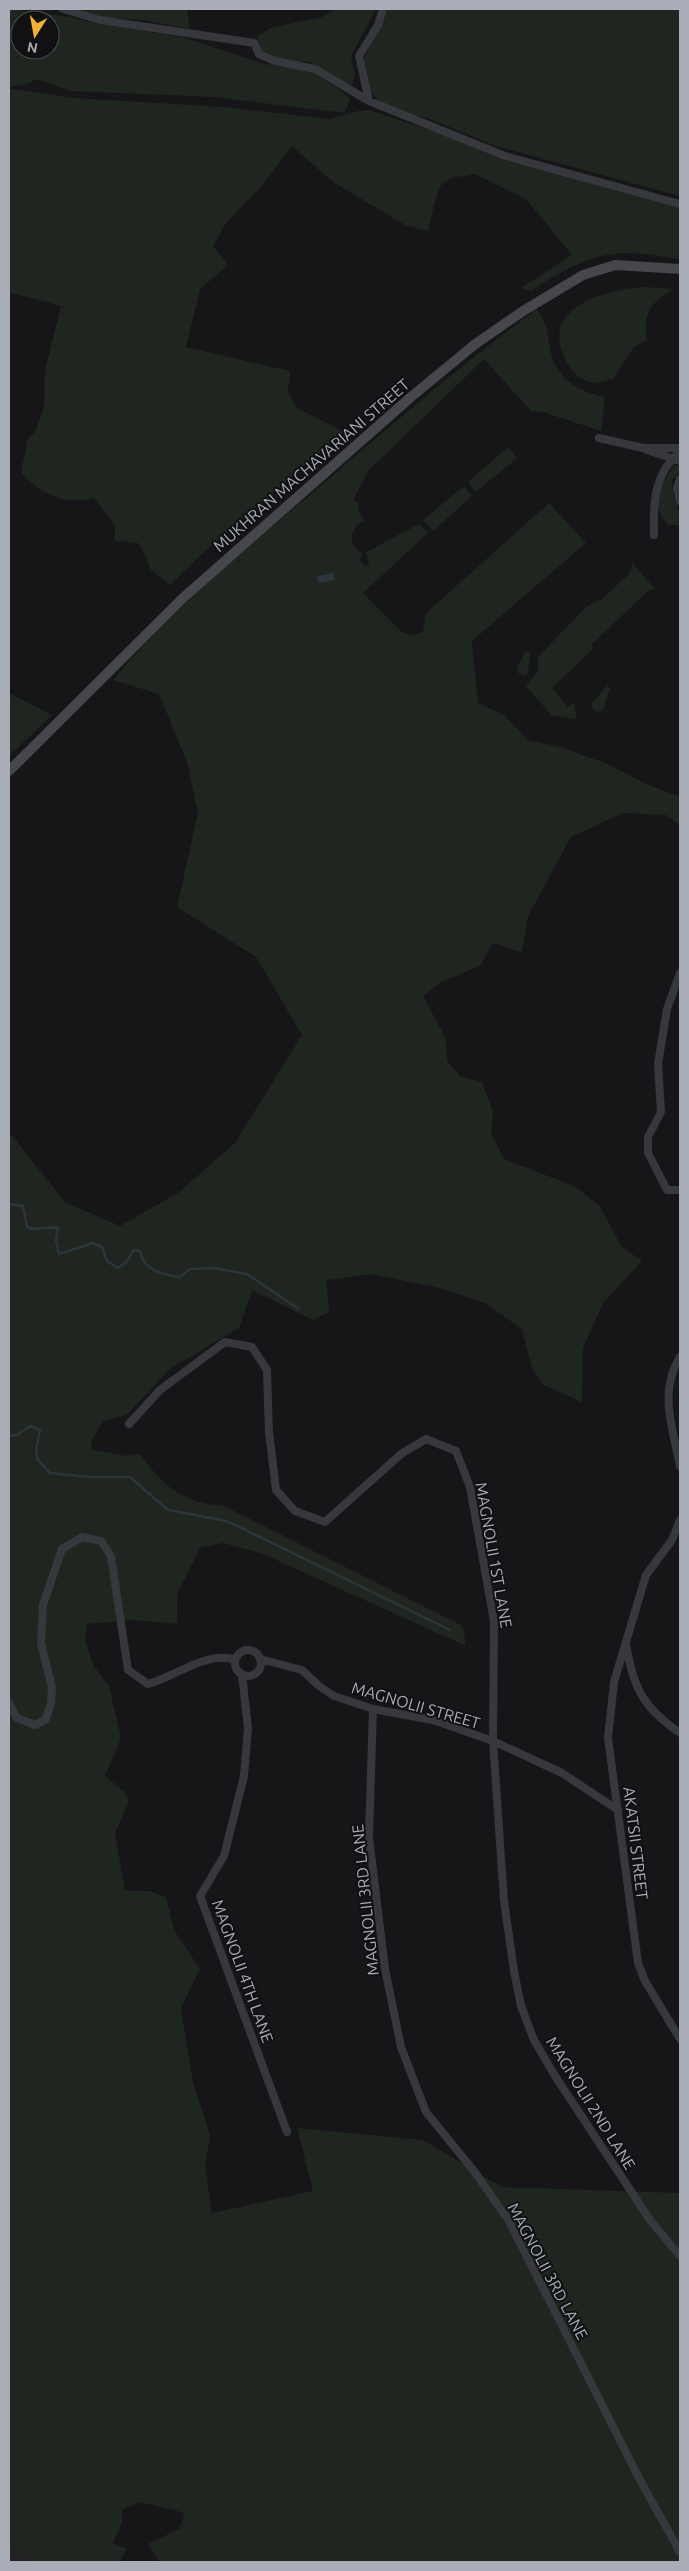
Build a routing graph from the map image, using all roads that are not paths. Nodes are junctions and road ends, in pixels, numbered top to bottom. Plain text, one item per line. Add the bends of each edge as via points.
1 (62, 9) edge
2 (384, 9) edge
3 (369, 101) junction
4 (680, 204) edge
5 (680, 269) edge
6 (599, 438) dead end
7 (643, 448) junction
8 (680, 448) edge
9 (680, 452) edge
10 (676, 460) edge
11 (680, 479) edge
12 (680, 501) edge
13 (654, 535) dead end
14 (9, 771) edge
15 (680, 973) edge
16 (680, 1190) edge
17 (680, 1358) edge
18 (128, 1424) dead end
19 (680, 1466) edge
20 (680, 1520) edge
21 (626, 1642) junction
22 (260, 1659) junction
23 (235, 1660) junction
24 (242, 1674) junction
25 (9, 1703) edge
26 (373, 1709) junction
27 (680, 1733) edge
28 (680, 1738) edge
29 (493, 1741) junction
30 (618, 1810) junction
31 (680, 2039) edge
32 (287, 2132) dead end
33 (680, 2256) edge
34 (680, 2552) edge

1 - 3 street via 100,20 254,43 259,54 275,61 315,69
2 - 3 street via 359,56
3 - 4 street via 505,156
5 - 14 main road, MUKHRAN MACHAVARIANI STREET via 615,265 583,275 522,311 474,345 183,598
6 - 7 street
7 - 8 street
7 - 10 street
9 - 10 street
10 - 13 street via 656,489
11 - 12 street
15 - 16 street via 668,1009 658,1064 661,1112 648,1137 648,1153 667,1190
17 - 19 street via 672,1370 667,1390
18 - 29 street, MAGNOLII 1ST LANE via 160,1390 225,1342 252,1347 267,1370 269,1432 276,1490 295,1511 325,1522 401,1454 426,1439 456,1451 470,1487 494,1621
20 - 21 street, AKATSII STREET via 672,1540 646,1576
21 - 27 street via 632,1678 644,1700 661,1720
21 - 30 street, AKATSII STREET via 614,1682 608,1738
22 - 23 street via 255,1652 247,1650 239,1653
22 - 24 street via 260,1668 254,1674
22 - 26 street, MAGNOLII STREET via 302,1670 334,1696
23 - 24 street via 236,1668
23 - 25 street via 225,1656 182,1668 164,1680 148,1684 128,1670 112,1556 101,1541 82,1537 62,1549 43,1605 41,1643 52,1688 46,1720 35,1725 17,1718
24 - 32 street, MAGNOLII 4TH LANE via 248,1728 244,1776 224,1856 200,1896
26 - 29 street, MAGNOLII STREET via 433,1720
26 - 34 street, MAGNOLII 3RD LANE via 369,1837 386,1969 401,2047 426,2112 509,2221
27 - 28 street
29 - 30 street, MAGNOLII STREET via 562,1773
29 - 33 street, MAGNOLII 2ND LANE via 504,1901 521,2006 534,2040 555,2076 650,2220
30 - 31 street, AKATSII STREET via 638,1963 645,1981

